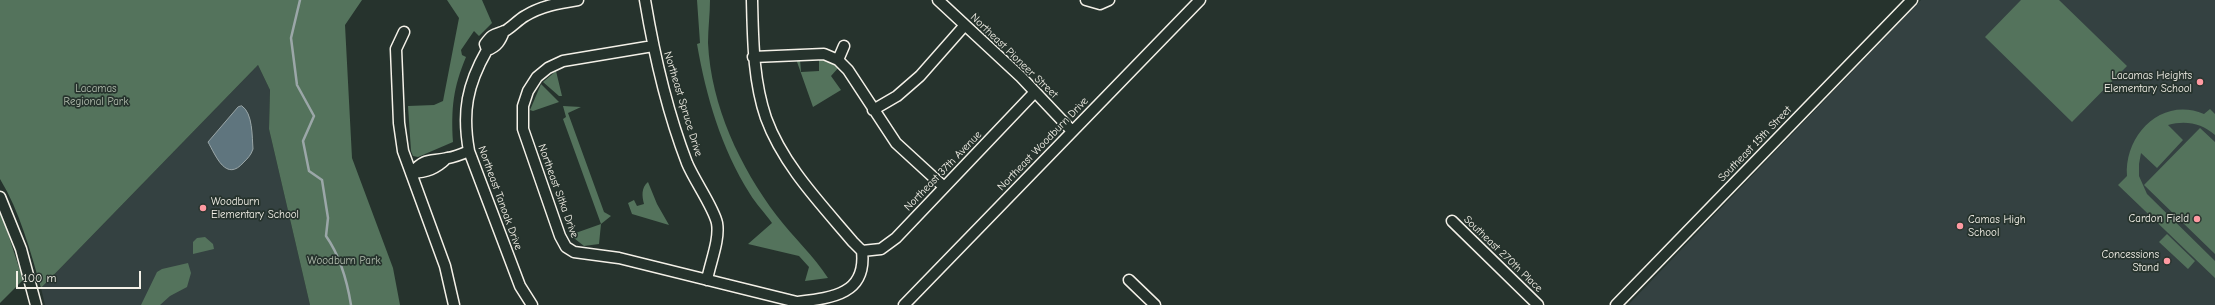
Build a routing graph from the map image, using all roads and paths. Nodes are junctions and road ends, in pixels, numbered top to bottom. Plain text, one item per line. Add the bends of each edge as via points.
1 (578, 0) edge
2 (645, 0) edge
3 (752, 0) edge
4 (938, 0) edge
5 (1086, 0) edge
6 (1200, 0) edge
7 (1912, 0) edge
8 (551, 2) edge
9 (1105, 2) edge
10 (965, 25) junction
11 (404, 32) dead end
12 (653, 46) junction
13 (844, 46) dead end
14 (753, 57) junction
15 (838, 60) junction
16 (1034, 93) junction
17 (873, 110) junction
18 (1072, 131) junction
19 (469, 152) junction
20 (411, 173) junction
21 (944, 187) junction
22 (0, 197) edge
23 (1452, 221) dead end
24 (862, 251) junction
25 (707, 280) junction
26 (1129, 280) dead end
27 (36, 305) edge
28 (454, 305) edge
29 (532, 305) edge
30 (904, 305) edge
31 (1154, 305) edge
32 (1538, 305) edge
33 (1616, 305) edge

1 - 8 street, Northeast Tanoak Drive
2 - 12 street, Northeast Spruce Drive
3 - 14 street
4 - 10 street, Northeast Pioneer Street
5 - 9 street
6 - 18 street, Northeast Woodburn Drive
7 - 33 street, Southeast 15th Street
8 - 19 street, Northeast Tanoak Drive via 524,16 504,31 496,32 485,44 487,50 477,67 468,92 465,118
10 - 16 street, Northeast Pioneer Street via 1021,77
10 - 17 street via 920,76 897,96
11 - 20 street via 396,49 399,123 403,151
12 - 25 street, Northeast Spruce Drive via 687,163 716,221 716,238
12 - 25 street, Northeast Sitka Drive via 563,61 548,68 528,91 523,106 523,129 566,247 574,252 619,258
13 - 15 street
14 - 15 street via 824,54
14 - 24 street via 766,118 778,144 792,168
15 - 17 street via 848,70
16 - 18 street, Northeast Pioneer Street
16 - 21 street, Northeast 37th Avenue
17 - 21 street via 896,143
18 - 30 street, Northeast Woodburn Drive
19 - 20 street via 447,158 437,168
19 - 29 street, Northeast Tanoak Drive via 520,286
20 - 28 street via 445,266
21 - 24 street, Northeast 37th Avenue via 886,246 874,251
22 - 27 street via 21,249
23 - 32 street, Southeast 270th Place
24 - 25 street, Northeast Sitka Drive via 863,262 858,279 843,293 828,299 788,301
26 - 31 street

